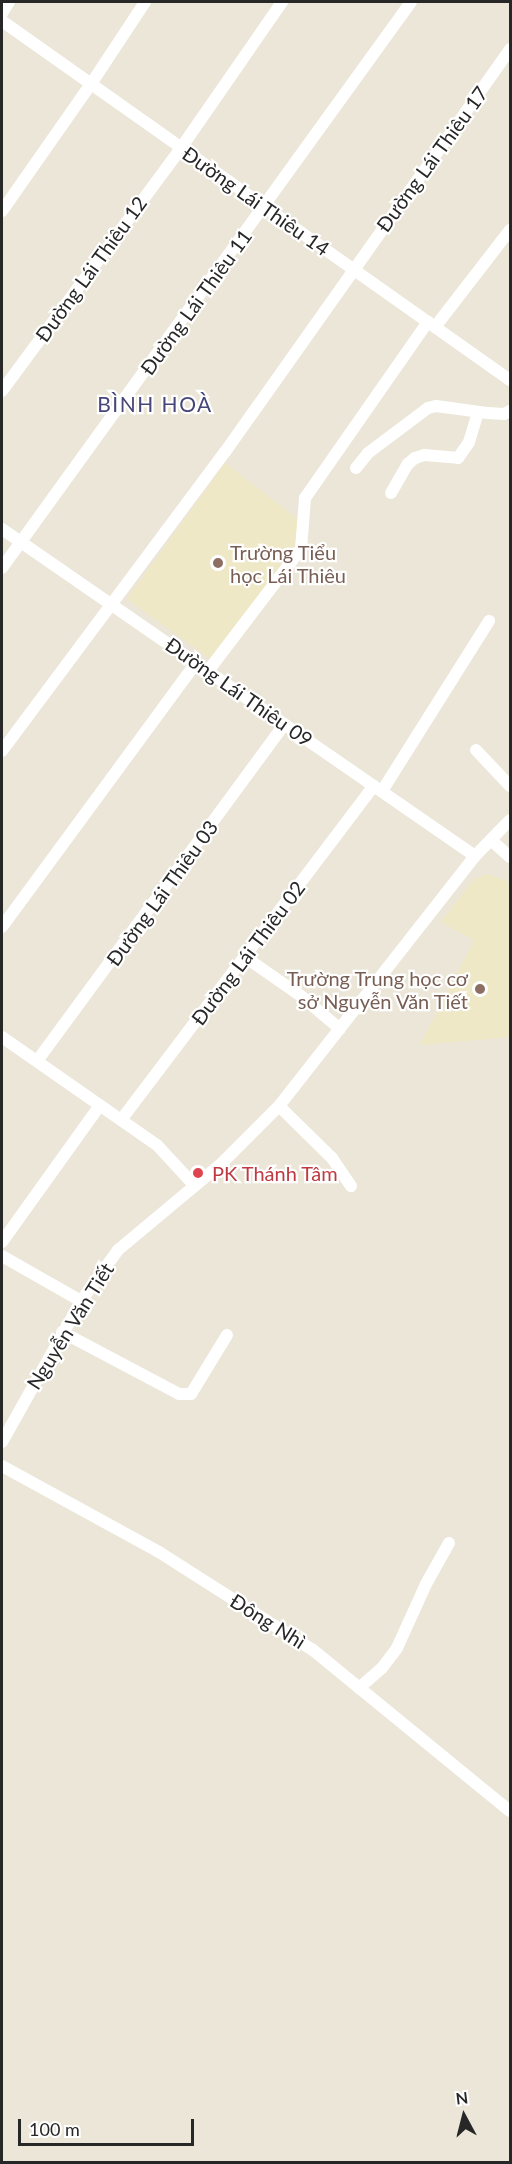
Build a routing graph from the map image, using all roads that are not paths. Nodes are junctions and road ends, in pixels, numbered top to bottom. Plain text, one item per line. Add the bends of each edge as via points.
1 (9, 2) edge
2 (145, 2) edge
3 (282, 2) edge
4 (411, 2) edge
5 (2, 13) edge
6 (2, 21) edge
7 (510, 49) edge
8 (91, 84) junction
9 (181, 148) junction
10 (264, 207) junction
11 (2, 211) edge
12 (510, 230) edge
13 (353, 269) junction
14 (431, 324) junction
15 (510, 380) edge
16 (2, 391) edge
17 (510, 411) edge
18 (478, 412) junction
19 (356, 468) dead end
20 (391, 493) dead end
21 (2, 529) edge
22 (20, 542) junction
23 (2, 568) edge
24 (110, 603) junction
25 (489, 621) dead end
26 (196, 663) junction
27 (208, 671) junction
28 (285, 724) junction
29 (476, 750) dead end
30 (2, 751) edge
31 (510, 786) edge
32 (378, 789) junction
33 (510, 820) edge
34 (491, 840) junction
35 (475, 856) junction
36 (510, 857) edge
37 (2, 927) edge
38 (244, 957) junction
39 (340, 1029) junction
40 (2, 1037) edge
41 (37, 1061) junction
42 (100, 1105) junction
43 (279, 1106) junction
44 (121, 1120) junction
45 (194, 1185) junction
46 (351, 1186) dead end
47 (2, 1242) edge
48 (2, 1256) edge
49 (81, 1301) junction
50 (62, 1332) junction
51 (227, 1335) dead end
52 (2, 1442) edge
53 (2, 1466) edge
54 (449, 1543) dead end
55 (359, 1688) junction
56 (510, 1811) edge

1 - 5 street
2 - 8 street
3 - 9 street, Đường Lái Thiêu 12
4 - 10 street, Đường Lái Thiêu 11
6 - 8 street, Đường Lái Thiêu 14
7 - 13 street, Đường Lái Thiêu 17
8 - 9 street, Đường Lái Thiêu 14
8 - 11 street
9 - 10 street, Đường Lái Thiêu 14
9 - 16 street, Đường Lái Thiêu 12
10 - 13 street, Đường Lái Thiêu 14
10 - 22 street, Đường Lái Thiêu 11
12 - 14 street
13 - 14 street, Đường Lái Thiêu 14
13 - 24 street, Đường Lái Thiêu 17 via 225,452
14 - 15 street, Đường Lái Thiêu 14
14 - 27 street via 386,378 305,498 301,549
17 - 18 street
18 - 19 street via 436,406 421,411 407,426 368,453
18 - 20 street via 469,442 458,458 415,458
21 - 22 street, Đường Lái Thiêu 09
22 - 23 street, Đường Lái Thiêu 11
22 - 24 street, Đường Lái Thiêu 09
24 - 26 street, Đường Lái Thiêu 09
24 - 30 street, Đường Lái Thiêu 17
25 - 32 street, Đường Lái Thiêu 02
26 - 27 street, Đường Lái Thiêu 09
26 - 37 street
27 - 28 street, Đường Lái Thiêu 09
28 - 32 street, Đường Lái Thiêu 09
28 - 41 street, Đường Lái Thiêu 03
29 - 31 street
32 - 35 street, Đường Lái Thiêu 09
32 - 38 street, Đường Lái Thiêu 02
33 - 34 street, Nguyễn Văn Tiết
34 - 35 street, Nguyễn Văn Tiết
34 - 36 street
35 - 39 street, Nguyễn Văn Tiết
38 - 39 street
38 - 44 street, Đường Lái Thiêu 02
39 - 43 street, Nguyễn Văn Tiết
40 - 41 street
41 - 42 street
42 - 44 street
42 - 47 street
43 - 45 street, Nguyễn Văn Tiết
43 - 46 street via 332,1158
44 - 45 street via 157,1145
45 - 49 street, Nguyễn Văn Tiết via 118,1250
48 - 49 street
49 - 50 street, Nguyễn Văn Tiết
50 - 51 street via 179,1395 190,1394 195,1388
50 - 52 street, Nguyễn Văn Tiết
53 - 55 street, Đông Nhì via 159,1552 313,1650
54 - 55 street via 397,1648
55 - 56 street, Đông Nhì

